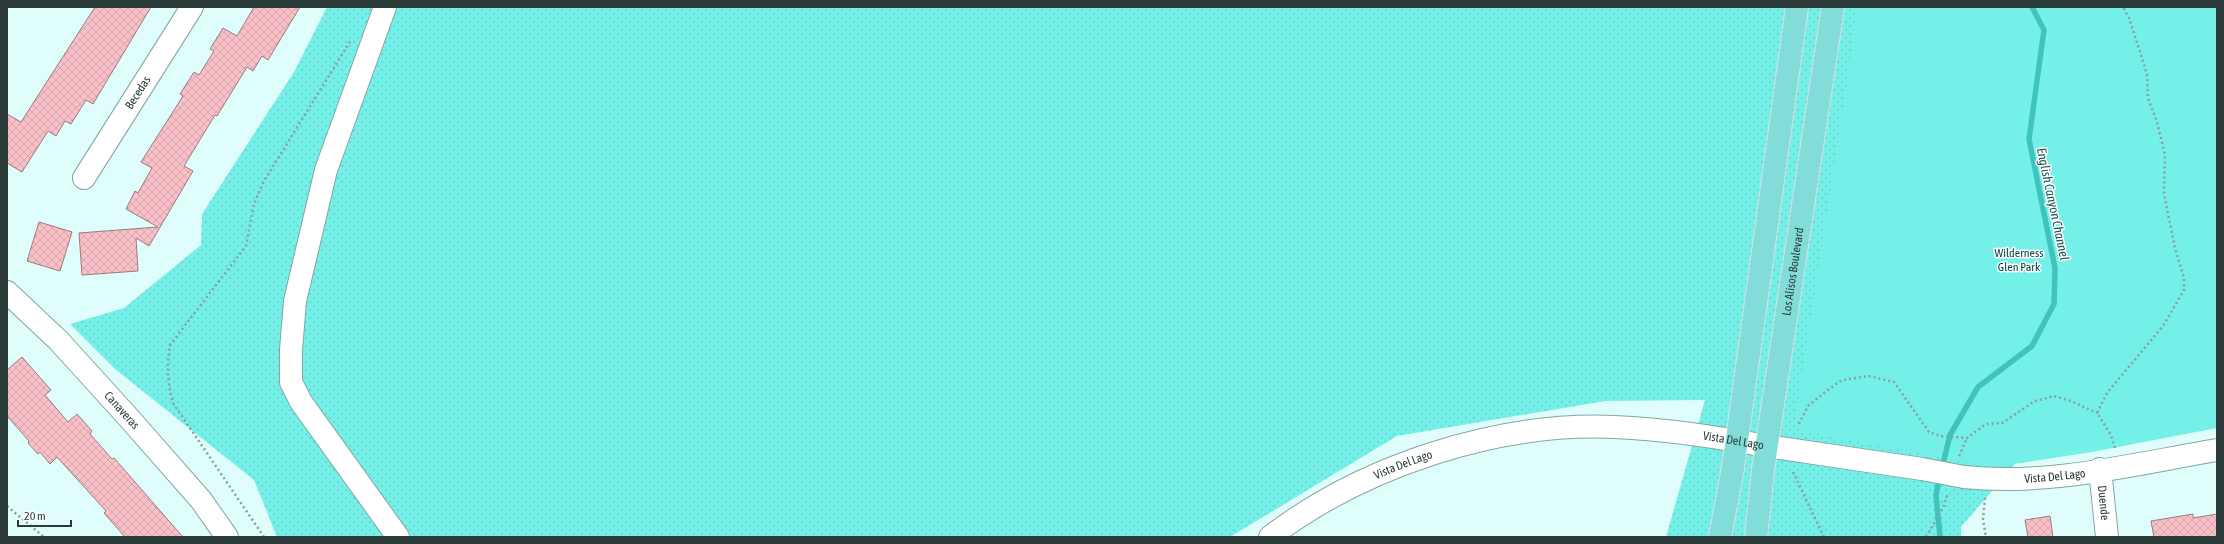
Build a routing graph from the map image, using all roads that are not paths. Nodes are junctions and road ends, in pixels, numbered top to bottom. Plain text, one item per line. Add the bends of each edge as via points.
1 (192, 7) edge
2 (385, 7) edge
3 (1797, 7) edge
4 (1833, 7) edge
5 (84, 178) dead end
6 (7, 292) edge
7 (1736, 441) junction
8 (1767, 446) junction
9 (2217, 450) edge
10 (2110, 468) junction
11 (226, 537) edge
12 (398, 537) edge
13 (1270, 537) edge
14 (1720, 537) edge
15 (1756, 537) edge
16 (2107, 537) edge

1 - 5 street, Becedas
2 - 12 street via 326,170 295,301 291,382 301,402
3 - 7 main road
4 - 8 main road, Los Alisos Boulevard
6 - 11 street, Canaveras via 58,340 128,417 201,500
7 - 8 street, Vista Del Lago
7 - 13 street, Vista Del Lago via 1704,434 1613,427 1540,431 1500,437 1455,447 1372,478 1323,501
7 - 14 main road
8 - 10 street, Vista Del Lago, bridge via 1964,477 2015,480 2048,478
8 - 15 main road, Los Alisos Boulevard
9 - 10 street, Vista Del Lago
10 - 16 street, Duende

